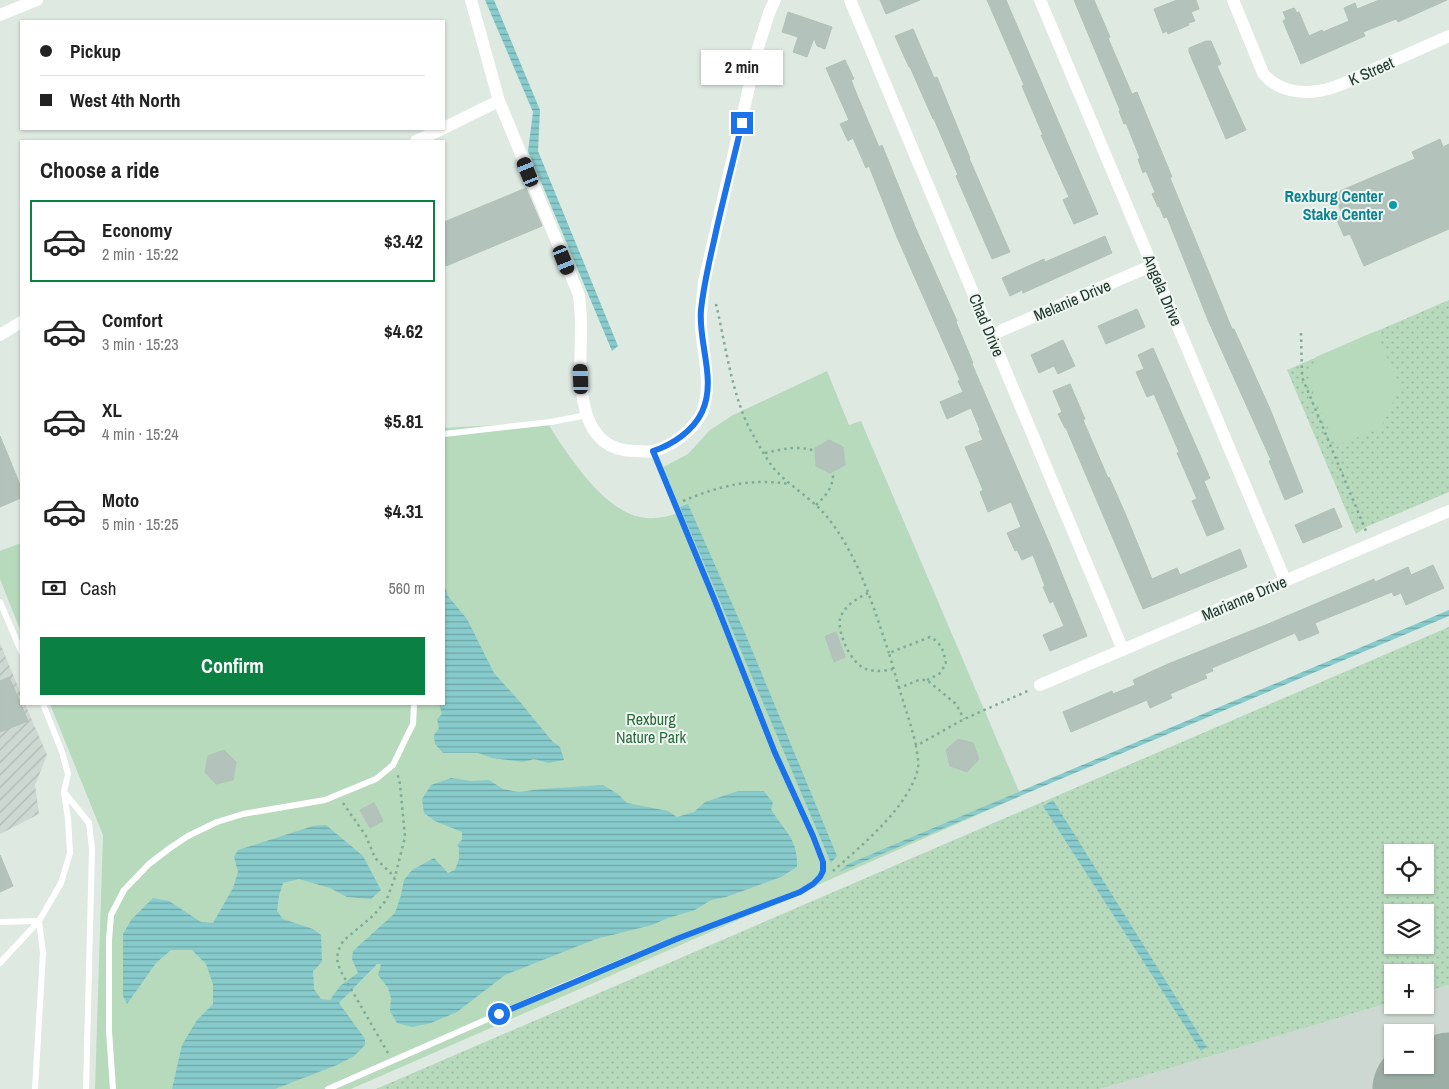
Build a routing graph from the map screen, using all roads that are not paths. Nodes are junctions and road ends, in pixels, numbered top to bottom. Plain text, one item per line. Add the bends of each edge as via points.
1 (37, 0) edge
2 (471, 0) edge
3 (775, 0) edge
4 (850, 0) edge
5 (1040, 0) edge
6 (1233, 0) edge
7 (0, 15) edge
8 (1449, 36) edge
9 (499, 102) junction
10 (445, 128) edge
11 (441, 130) edge
12 (418, 140) edge
13 (1153, 266) junction
14 (20, 323) edge
15 (0, 334) edge
16 (991, 335) junction
17 (587, 416) junction
18 (445, 434) edge
19 (653, 451) junction
20 (1449, 511) edge
21 (1286, 580) junction
22 (0, 602) edge
23 (20, 649) edge
24 (1123, 650) junction
25 (1040, 685) road end
26 (43, 705) edge
27 (414, 705) edge
28 (64, 792) junction
29 (39, 920) junction
30 (0, 922) edge
31 (1, 964) edge
32 (35, 1089) edge
33 (86, 1089) edge
34 (113, 1089) edge
35 (328, 1089) edge

1 - 7 street
2 - 9 street
3 - 19 street via 758,48 704,282 701,317 707,376 702,412 680,438
4 - 16 street, Chad Drive
5 - 13 street, Angela Drive
6 - 8 street, K Street via 1263,73 1281,88 1300,92 1344,84
9 - 10 street
9 - 17 street via 579,295 581,392
11 - 12 street
13 - 16 street, Melanie Drive
13 - 21 street, Angela Drive
14 - 15 street
16 - 24 street, Chad Drive
17 - 18 lane
17 - 19 street via 600,439 620,450
19 - 35 lane via 775,753 813,836 823,871 813,884 800,892 590,975
20 - 21 street, Marianne Drive
21 - 24 street, Marianne Drive
22 - 23 lane
24 - 25 street, Marianne Drive
26 - 28 lane via 68,774
27 - 34 lane via 413,724 393,765 376,779 325,800 243,814 217,822 170,848 124,890 111,915 109,940
28 - 29 lane via 70,854 61,883
28 - 33 lane via 89,823 92,848
29 - 30 lane
29 - 31 lane
29 - 32 lane via 43,953

